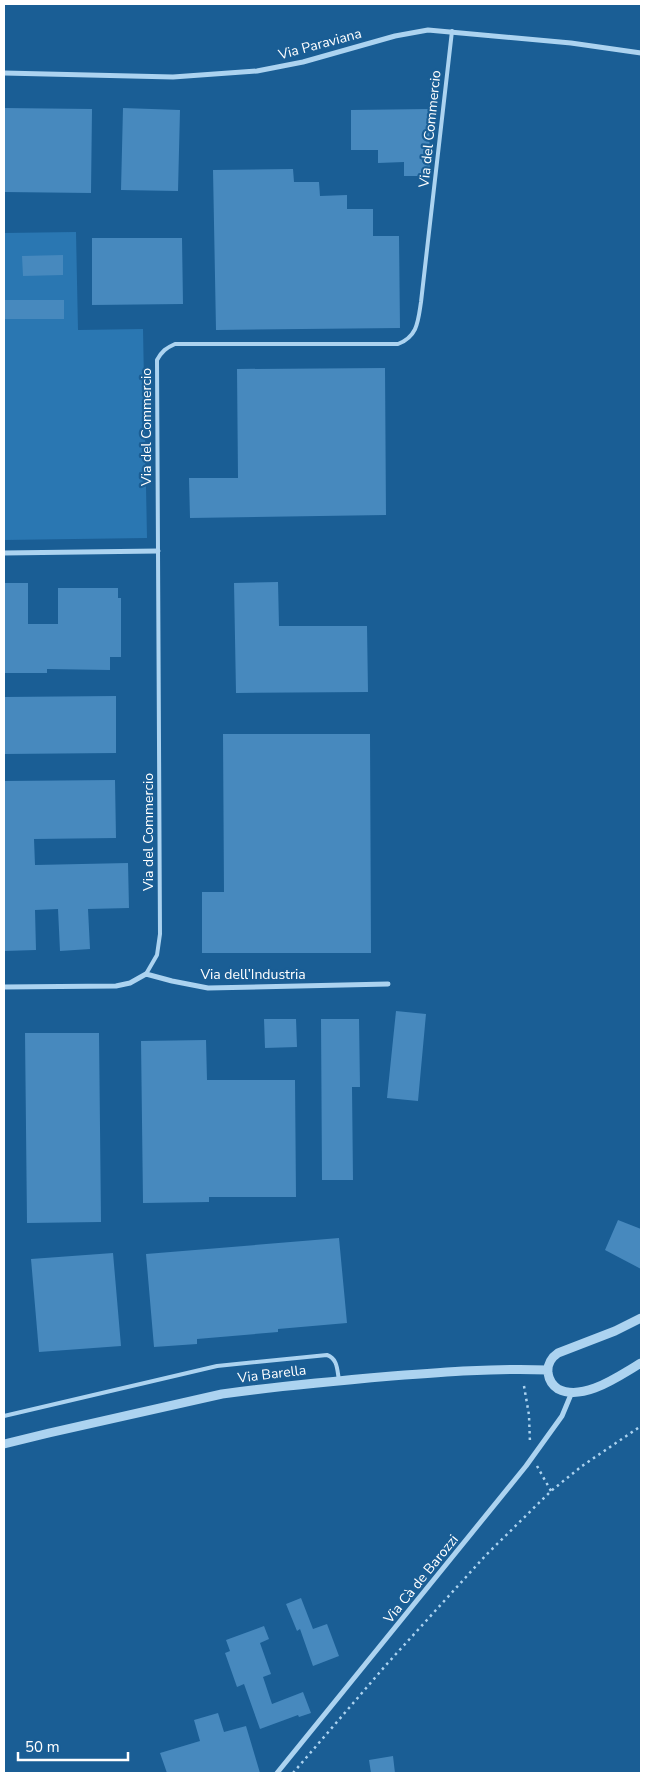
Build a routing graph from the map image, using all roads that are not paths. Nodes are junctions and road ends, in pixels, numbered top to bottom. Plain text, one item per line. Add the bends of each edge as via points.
1 (452, 31) junction
2 (641, 53) edge
3 (4, 73) edge
4 (158, 551) junction
5 (4, 552) edge
6 (146, 974) junction
7 (388, 984) dead end
8 (4, 987) edge
9 (641, 1318) edge
10 (641, 1363) edge
11 (548, 1370) junction
12 (339, 1380) junction
13 (572, 1392) junction
14 (4, 1416) edge
15 (4, 1444) edge
16 (277, 1773) edge

1 - 2 street, Via Paraviana
1 - 3 street, Via Paraviana via 402,34 303,62 257,71 173,77
1 - 4 lane, Via del Commercio via 422,302 415,330 407,341 398,344 175,344 161,352 157,360
4 - 5 street
4 - 6 lane, Via del Commercio via 160,934 156,955
6 - 7 street, Via dell’Industria via 208,988
6 - 8 street via 116,986
9 - 11 street via 558,1353 552,1357
10 - 13 street via 605,1384 583,1392
11 - 12 street, Via Barella via 475,1370
11 - 13 street via 554,1387
12 - 14 lane via 336,1363 327,1355 231,1364
12 - 15 street, Via Barella via 222,1394
13 - 16 street, Via Cà de Barozzi via 558,1422 526,1466

